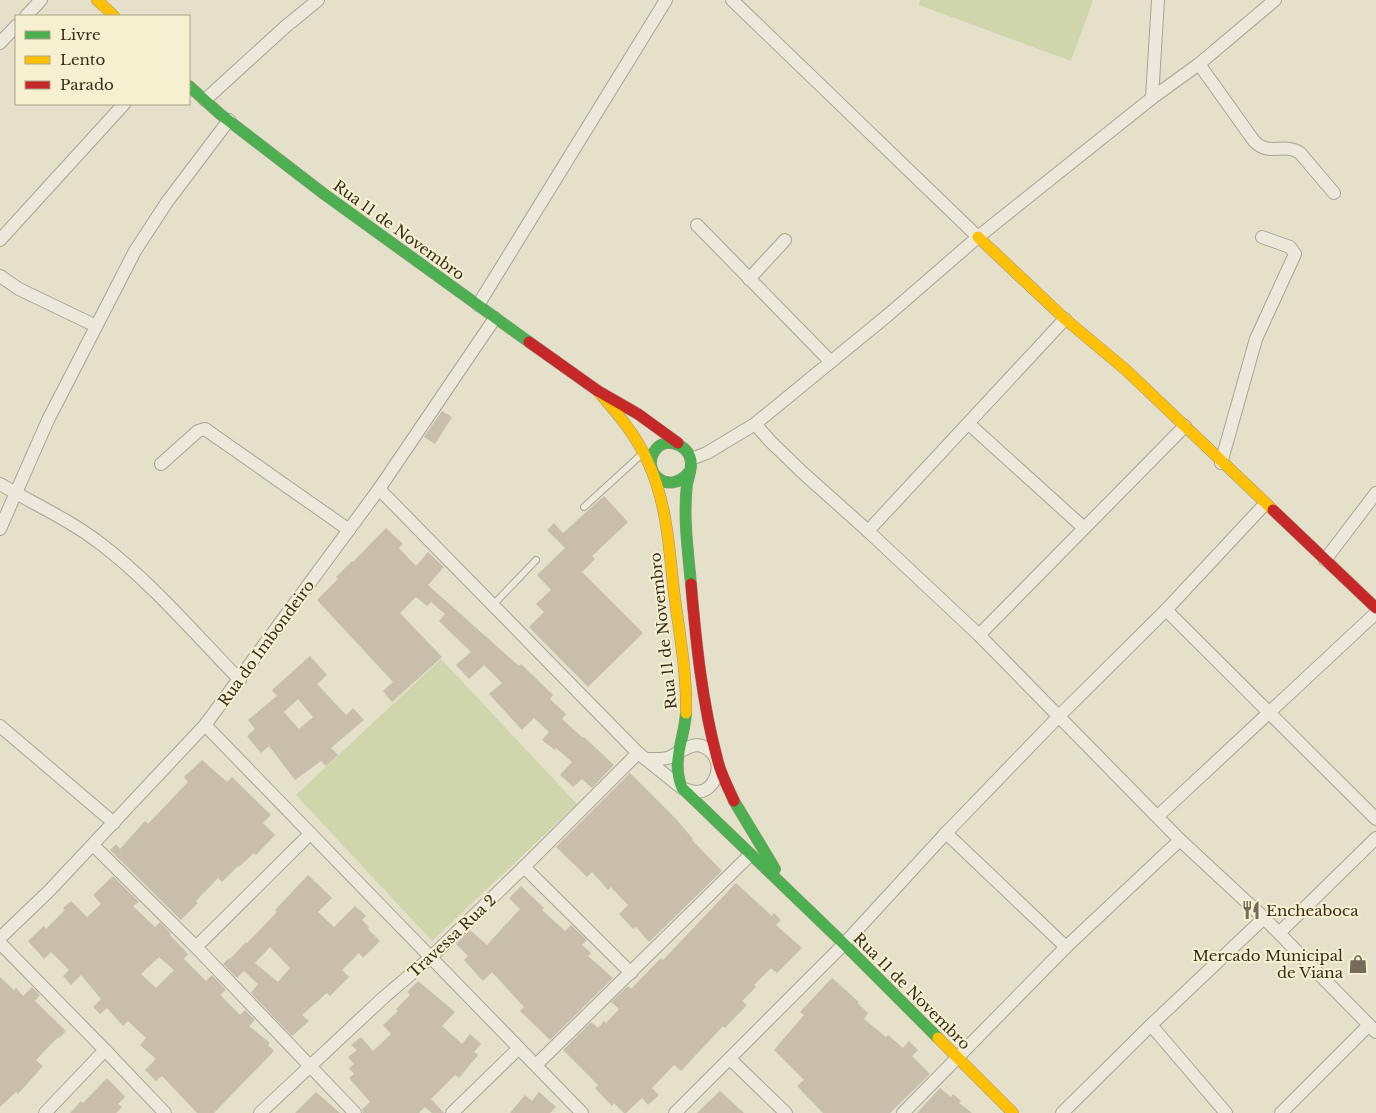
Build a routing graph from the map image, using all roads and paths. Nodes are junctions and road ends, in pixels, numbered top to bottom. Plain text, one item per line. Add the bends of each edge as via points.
1 (41, 0) edge
2 (97, 0) edge
3 (318, 0) edge
4 (666, 0) edge
5 (732, 0) edge
6 (1158, 0) edge
7 (1269, 3) edge
8 (27, 15) edge
9 (113, 15) edge
10 (15, 27) edge
11 (0, 43) edge
12 (1200, 64) junction
13 (190, 87) edge
14 (1152, 98) junction
15 (205, 100) junction
16 (123, 105) edge
17 (229, 120) junction
18 (1334, 193) dead end
19 (697, 224) dead end
20 (978, 237) junction
21 (1262, 237) dead end
22 (0, 240) edge
23 (785, 240) dead end
24 (0, 276) edge
25 (749, 280) junction
26 (478, 305) junction
27 (495, 318) junction
28 (1066, 319) junction
29 (96, 326) junction
30 (831, 362) junction
31 (598, 391) junction
32 (755, 424) junction
33 (969, 424) junction
34 (1185, 426) junction
35 (678, 443) junction
36 (643, 453) junction
37 (1221, 463) junction
38 (161, 464) dead end
39 (691, 465) junction
40 (653, 472) junction
41 (0, 484) edge
42 (379, 489) junction
43 (1376, 493) edge
44 (17, 494) junction
45 (1265, 504) junction
46 (584, 507) dead end
47 (1084, 528) junction
48 (0, 529) edge
49 (349, 530) junction
50 (868, 531) junction
51 (536, 560) dead end
52 (1325, 560) junction
53 (493, 605) junction
54 (1376, 608) edge
55 (1166, 610) junction
56 (1376, 613) edge
57 (978, 635) junction
58 (240, 680) junction
59 (1269, 712) junction
60 (1059, 716) junction
61 (206, 725) junction
62 (0, 726) edge
63 (680, 750) junction
64 (642, 756) junction
65 (717, 760) junction
66 (682, 788) junction
67 (1158, 816) junction
68 (1376, 819) edge
69 (114, 824) junction
70 (946, 833) junction
71 (310, 834) junction
72 (1376, 838) edge
73 (1180, 840) junction
74 (92, 845) junction
75 (750, 855) junction
76 (524, 867) junction
77 (789, 891) junction
78 (1264, 918) junction
79 (1279, 933) junction
80 (0, 938) edge
81 (0, 943) edge
82 (844, 944) junction
83 (196, 946) junction
84 (1066, 947) junction
85 (430, 958) junction
86 (631, 973) junction
87 (1151, 1024) junction
88 (1373, 1028) edge
89 (519, 1048) junction
90 (106, 1050) junction
91 (958, 1058) junction
92 (730, 1059) junction
93 (536, 1065) junction
94 (310, 1066) junction
95 (45, 1113) edge
96 (165, 1113) edge
97 (260, 1113) edge
98 (355, 1113) edge
99 (452, 1113) edge
100 (582, 1113) edge
101 (675, 1113) edge
102 (786, 1113) edge
103 (903, 1113) edge
104 (1013, 1113) edge
105 (1062, 1113) edge
106 (1226, 1113) edge
107 (1280, 1113) edge

1 - 8 street
2 - 9 main road
3 - 15 street
4 - 26 street
5 - 20 street
6 - 14 street
7 - 12 street
10 - 11 street
12 - 14 street
12 - 18 street via 1259,147 1300,152
13 - 15 main road, Rua 11 de Novembro
14 - 20 street
15 - 17 main road, Rua 11 de Novembro
16 - 22 street
17 - 26 main road, Rua 11 de Novembro via 324,194
17 - 29 street via 149,229
19 - 25 street
20 - 28 main road
20 - 30 street
21 - 37 street via 1290,247 1295,254 1256,340
23 - 25 street
24 - 29 street via 19,289
25 - 30 street
26 - 27 main road, Rua 11 de Novembro
27 - 31 main road, Rua 11 de Novembro
27 - 42 street, Rua do Imbondeiro
28 - 33 street
28 - 34 main road
29 - 44 street via 48,420
30 - 32 street
31 - 35 main road, Rua 11 de Novembro via 638,414
31 - 36 main road, Rua 11 de Novembro via 631,432
32 - 39 street
32 - 50 street via 770,442
33 - 47 street
33 - 50 street
34 - 37 main road
34 - 47 street
35 - 39 main road, Rua 11 de Novembro via 684,447
35 - 40 main road, Rua 11 de Novembro via 658,446 651,458
36 - 40 main road, Rua 11 de Novembro
36 - 46 lane
37 - 45 main road
38 - 49 street via 198,431 205,429
39 - 40 main road via 686,477 675,483 662,481
39 - 65 main road, Rua 11 de Novembro via 685,501 686,542 694,623
40 - 63 main road, Rua 11 de Novembro via 669,541 685,681 686,717
41 - 44 street
42 - 49 street, Rua do Imbondeiro
42 - 53 street
43 - 52 street
44 - 48 street
44 - 58 street via 58,516 114,554
45 - 52 main road
45 - 55 street
47 - 57 street
49 - 58 street, Rua do Imbondeiro
50 - 57 street
51 - 53 lane
52 - 54 main road
53 - 64 street
55 - 59 street
55 - 60 street
56 - 59 street
57 - 60 street
58 - 61 street, Rua do Imbondeiro
59 - 67 street
59 - 68 street
60 - 67 street
60 - 70 street
61 - 69 street, Rua do Imbondeiro
61 - 71 street
62 - 69 street
63 - 64 street via 666,758
63 - 65 street via 702,747
63 - 66 main road, Rua 11 de Novembro via 676,770
64 - 66 street
64 - 76 street, Travessa Rua 2
65 - 66 street via 718,771 708,788 697,792
65 - 77 main road, Rua 11 de Novembro via 737,808
66 - 75 main road, Rua 11 de Novembro
67 - 73 street
69 - 74 street, Rua do Imbondeiro
70 - 82 street
70 - 84 street
71 - 83 street
71 - 85 street
72 - 79 street
73 - 78 street
73 - 84 street
74 - 80 street, Rua do Imbondeiro
74 - 83 street
75 - 77 main road, Rua 11 de Novembro
75 - 86 street
76 - 85 street, Travessa Rua 2
76 - 86 street
77 - 82 main road, Rua 11 de Novembro
78 - 79 street
78 - 87 street
79 - 88 street
81 - 90 street
82 - 91 main road, Rua 11 de Novembro
82 - 92 street
83 - 94 street
84 - 91 street
85 - 89 street
85 - 94 street, Travessa Rua 2
86 - 93 street
87 - 105 street
87 - 106 street
88 - 107 street
89 - 93 street
89 - 99 street
90 - 95 street
90 - 96 street
91 - 103 street
91 - 104 main road, Rua 11 de Novembro
92 - 101 street
92 - 102 street
93 - 100 street
94 - 97 street, Travessa Rua 2
94 - 98 street

